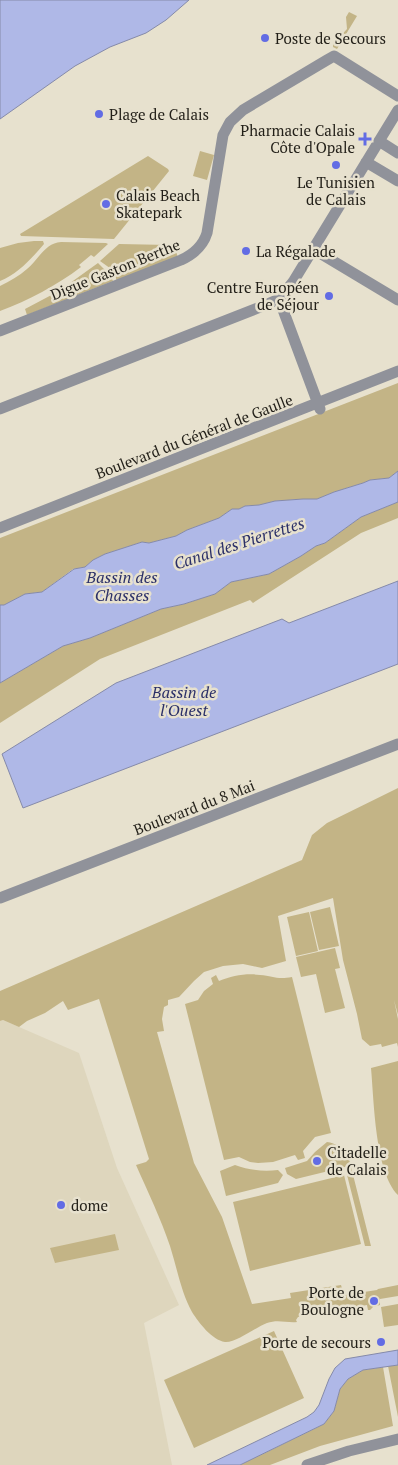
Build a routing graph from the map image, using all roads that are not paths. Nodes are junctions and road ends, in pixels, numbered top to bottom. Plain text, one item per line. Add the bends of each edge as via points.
1 (398, 96) edge
2 (398, 110) edge
3 (378, 141) junction
4 (398, 153) edge
5 (366, 162) junction
6 (398, 181) edge
7 (313, 249) junction
8 (279, 299) junction
9 (398, 300) edge
10 (0, 331) edge
11 (398, 372) edge
12 (398, 379) edge
13 (319, 406) junction
14 (0, 409) edge
15 (0, 528) edge
16 (0, 533) edge
17 (398, 744) edge
18 (0, 898) edge
19 (398, 1440) edge
20 (307, 1465) edge

1 - 10 street, Digue Gaston Berthe via 334,56 243,110 230,122 222,141 205,237 195,252
2 - 3 street
3 - 4 street
3 - 5 street
5 - 6 street
5 - 7 street
7 - 8 street
7 - 9 street
8 - 13 street
8 - 14 street
11 - 13 street, Boulevard du Général de Gaulle
12 - 13 street, Boulevard du Général de Gaulle
13 - 15 street, Boulevard du Général de Gaulle
13 - 16 street, Boulevard du Général de Gaulle
17 - 18 street, Boulevard du 8 Mai
19 - 20 street

